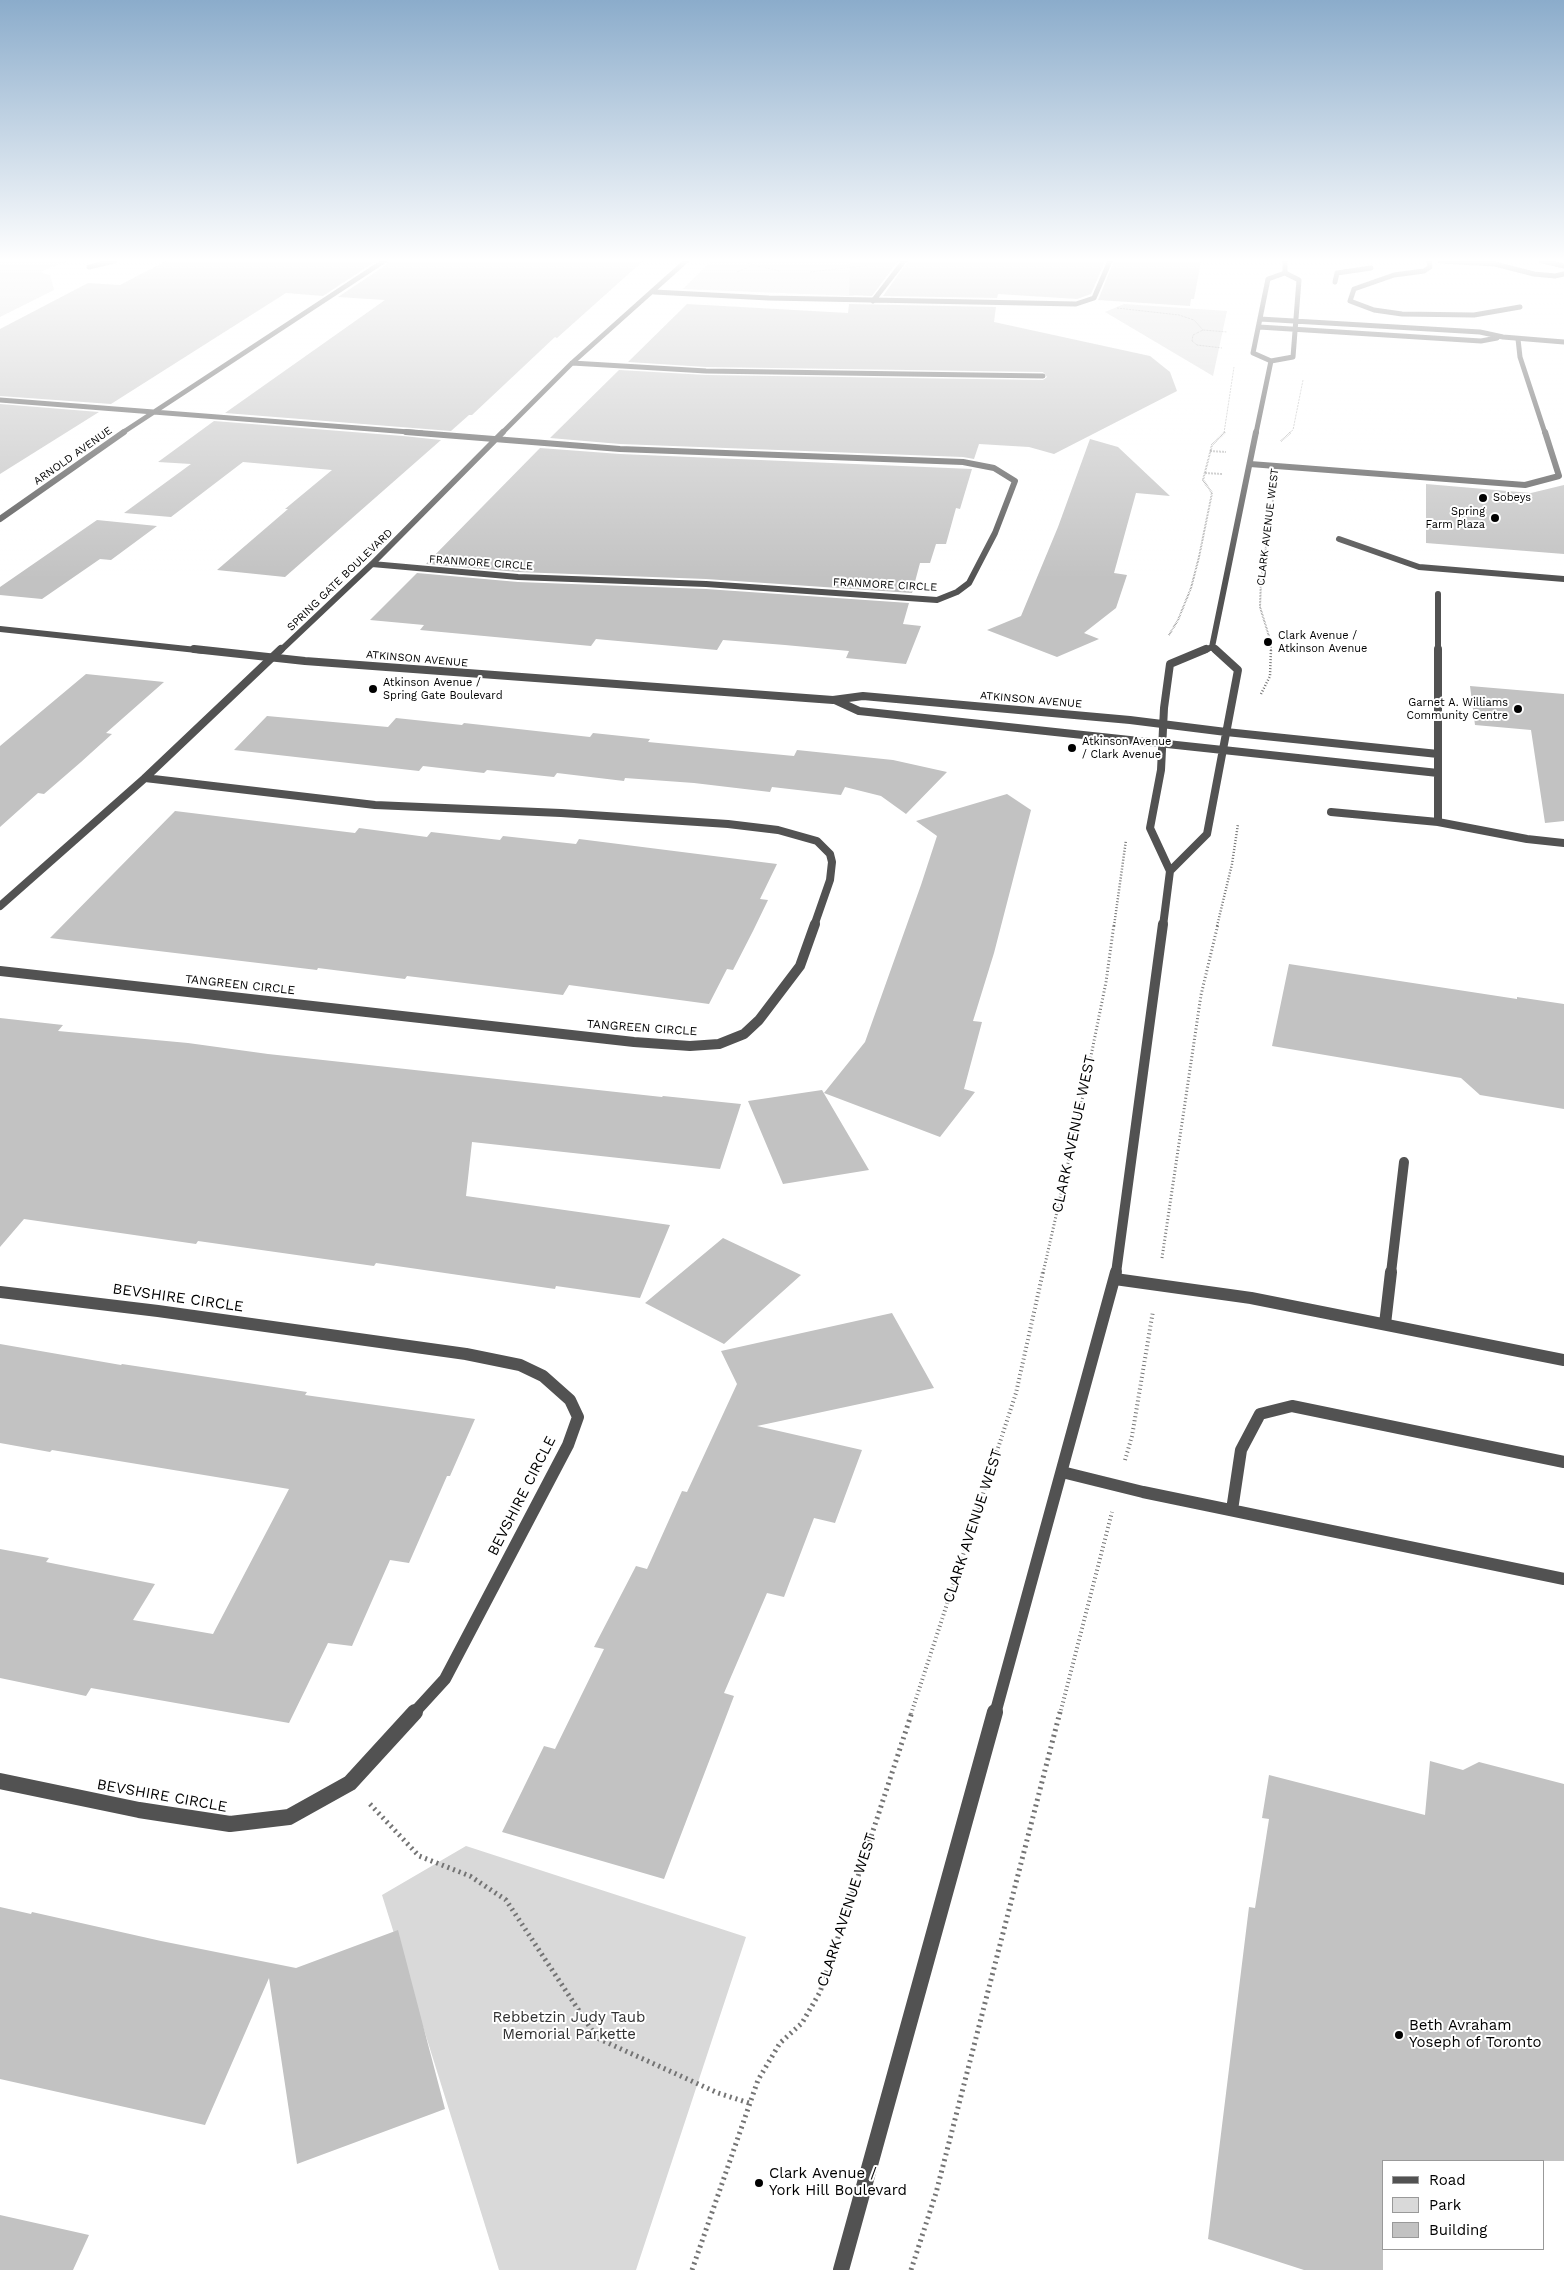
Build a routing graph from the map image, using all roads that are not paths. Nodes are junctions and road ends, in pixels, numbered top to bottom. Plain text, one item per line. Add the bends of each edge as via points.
1 (223, 367) edge
2 (568, 367) edge
3 (638, 367) edge
4 (1270, 367) edge
5 (1523, 367) edge
6 (1043, 376) dead end
7 (0, 400) edge
8 (154, 412) junction
9 (498, 438) junction
10 (1250, 464) junction
11 (0, 520) edge
12 (1339, 540) dead end
13 (372, 564) junction
14 (1564, 579) edge
15 (1438, 594) dead end
16 (0, 629) edge
17 (1212, 647) junction
18 (273, 658) junction
19 (833, 700) junction
20 (1163, 724) junction
21 (1226, 732) junction
22 (1161, 742) junction
23 (1222, 750) junction
24 (1438, 754) junction
25 (1438, 773) junction
26 (146, 778) junction
27 (1331, 812) dead end
28 (1438, 822) junction
29 (1564, 843) edge
30 (1170, 871) junction
31 (0, 906) edge
32 (0, 970) edge
33 (1404, 1162) dead end
34 (1115, 1279) junction
35 (0, 1292) edge
36 (1385, 1324) junction
37 (1564, 1360) edge
38 (1564, 1462) edge
39 (1062, 1472) junction
40 (1232, 1510) junction
41 (1564, 1579) edge
42 (0, 1781) edge
43 (841, 2270) edge

1 - 8 street, ARNOLD AVENUE
2 - 9 street, SPRING GATE BOULEVARD
3 - 6 street via 706,371
4 - 10 street
5 - 10 street via 1559,476 1525,485
7 - 8 street
8 - 9 street
8 - 11 street, ARNOLD AVENUE
9 - 13 street, SPRING GATE BOULEVARD
9 - 13 street, FRANMORE CIRCLE via 648,451 963,462 994,468 1015,482 995,533 969,583 937,600 732,585 518,577
10 - 17 street
12 - 14 street via 1420,567
13 - 18 street, SPRING GATE BOULEVARD
15 - 24 street
16 - 18 street, ATKINSON AVENUE
17 - 20 street via 1170,664
17 - 21 street via 1238,670
18 - 19 street, ATKINSON AVENUE
18 - 26 street, SPRING GATE BOULEVARD
19 - 20 street, ATKINSON AVENUE via 863,696
19 - 22 street, ATKINSON AVENUE via 860,711
20 - 21 street, ATKINSON AVENUE
20 - 22 street
21 - 23 street
21 - 24 street, ATKINSON AVENUE
22 - 23 street, ATKINSON AVENUE
22 - 30 street via 1161,770 1150,828
23 - 25 street, ATKINSON AVENUE
23 - 30 street via 1207,834
24 - 25 street
25 - 28 street
26 - 31 street, SPRING GATE BOULEVARD
26 - 32 street, TANGREEN CIRCLE via 375,805 580,814 778,830 817,841 830,854 830,880 800,966 759,1020 744,1034 719,1044 690,1046 634,1042
27 - 28 street
28 - 29 street
30 - 34 street
33 - 36 street
34 - 36 street via 1251,1298
34 - 39 street
35 - 42 street, BEVSHIRE CIRCLE via 466,1354 520,1366 543,1376 570,1400 578,1417 568,1445 445,1679 350,1784 289,1818 230,1824 139,1810
36 - 37 street
38 - 40 street via 1292,1406 1260,1414 1240,1450
39 - 40 street
39 - 43 street
40 - 41 street

